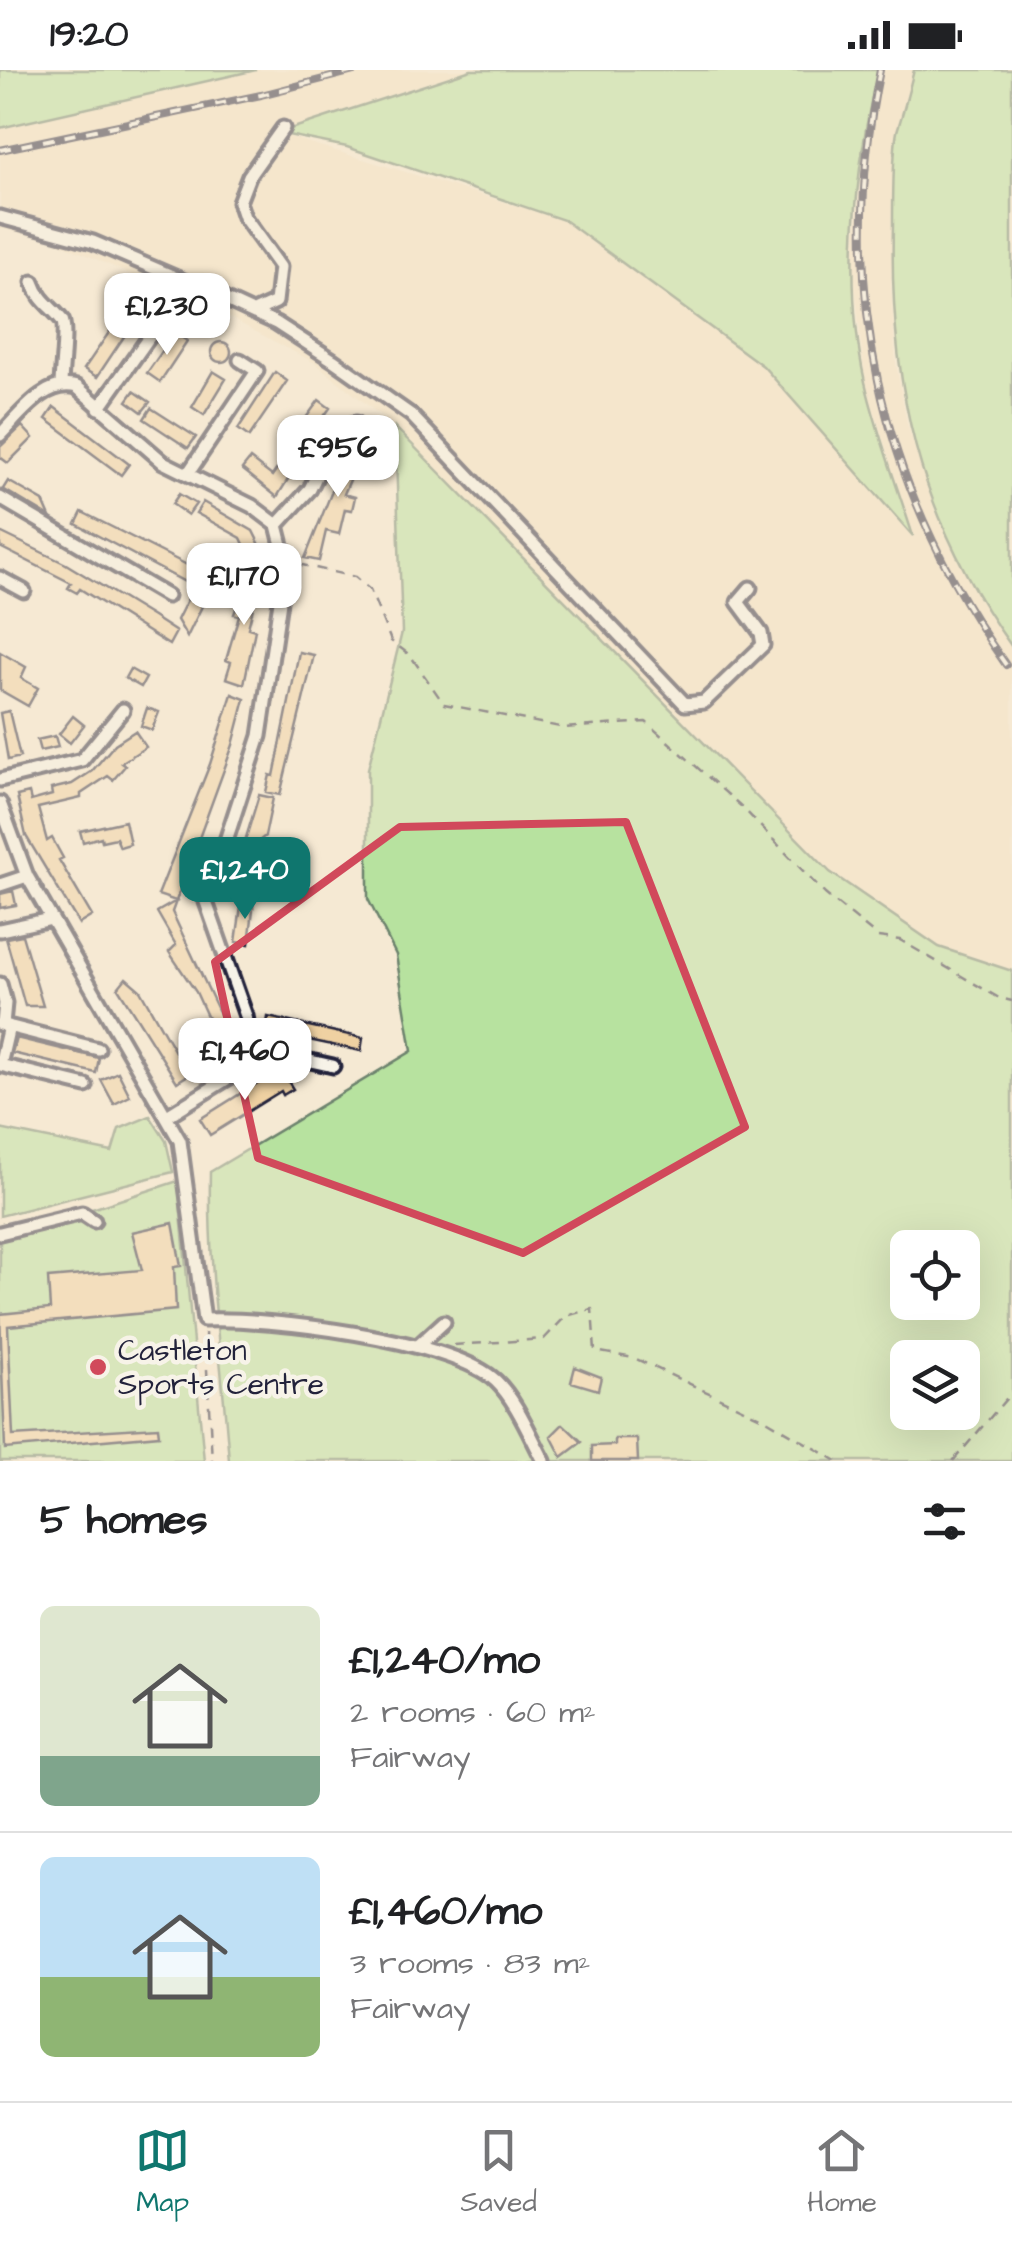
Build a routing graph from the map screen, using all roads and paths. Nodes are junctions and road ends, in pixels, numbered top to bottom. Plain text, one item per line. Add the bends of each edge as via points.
1 (283, 128) dead end
2 (0, 217) edge
3 (33, 282) dead end
4 (247, 310) junction
5 (159, 323) dead end
6 (240, 360) dead end
7 (61, 385) junction
8 (99, 408) junction
9 (356, 423) dead end
10 (0, 435) edge
11 (189, 472) junction
12 (0, 498) edge
13 (277, 525) junction
14 (286, 561) junction
15 (0, 578) edge
16 (750, 588) dead end
17 (24, 591) dead end
18 (167, 596) dead end
19 (123, 710) dead end
20 (0, 780) edge
21 (0, 804) edge
22 (26, 876) junction
23 (0, 885) edge
24 (51, 920) junction
25 (0, 930) edge
26 (0, 984) edge
27 (1012, 1000) edge
28 (4, 1025) edge
29 (98, 1048) dead end
30 (252, 1048) junction
31 (0, 1065) edge
32 (334, 1066) dead end
33 (86, 1086) dead end
34 (168, 1116) junction
35 (94, 1222) dead end
36 (0, 1233) edge
37 (204, 1320) junction
38 (444, 1322) dead end
39 (419, 1345) junction
40 (1012, 1392) edge
41 (212, 1461) edge
42 (544, 1461) edge
43 (836, 1461) edge
44 (953, 1461) edge

1 - 4 street via 238,202 269,246 282,280 270,308
2 - 4 street via 92,242
3 - 7 street via 38,298 66,328
4 - 16 street via 276,322 411,415 684,704 704,702 763,645 738,602
5 - 8 street
6 - 11 street via 256,371
7 - 8 street via 77,387
7 - 10 street via 40,395
8 - 11 street via 163,462
9 - 13 street via 340,426 310,489
11 - 13 street
12 - 18 street
13 - 14 street
14 - 27 path via 355,578 370,590 391,642 410,655 444,704 565,728 646,722 744,808 824,894 878,936 900,940
14 - 30 street via 260,736 206,902
15 - 17 street
19 - 20 street via 82,760
21 - 22 street
22 - 23 street
22 - 24 street
24 - 25 street
24 - 34 street
26 - 28 street
28 - 29 street
28 - 31 street
30 - 32 street
30 - 34 street via 238,1072
31 - 33 street
34 - 37 street via 188,1178
35 - 36 street via 72,1215
37 - 39 street via 246,1318
37 - 41 path
38 - 39 street
39 - 42 street via 496,1381
39 - 43 path via 544,1339 566,1316 592,1309 596,1351 634,1358 764,1418
40 - 44 path

